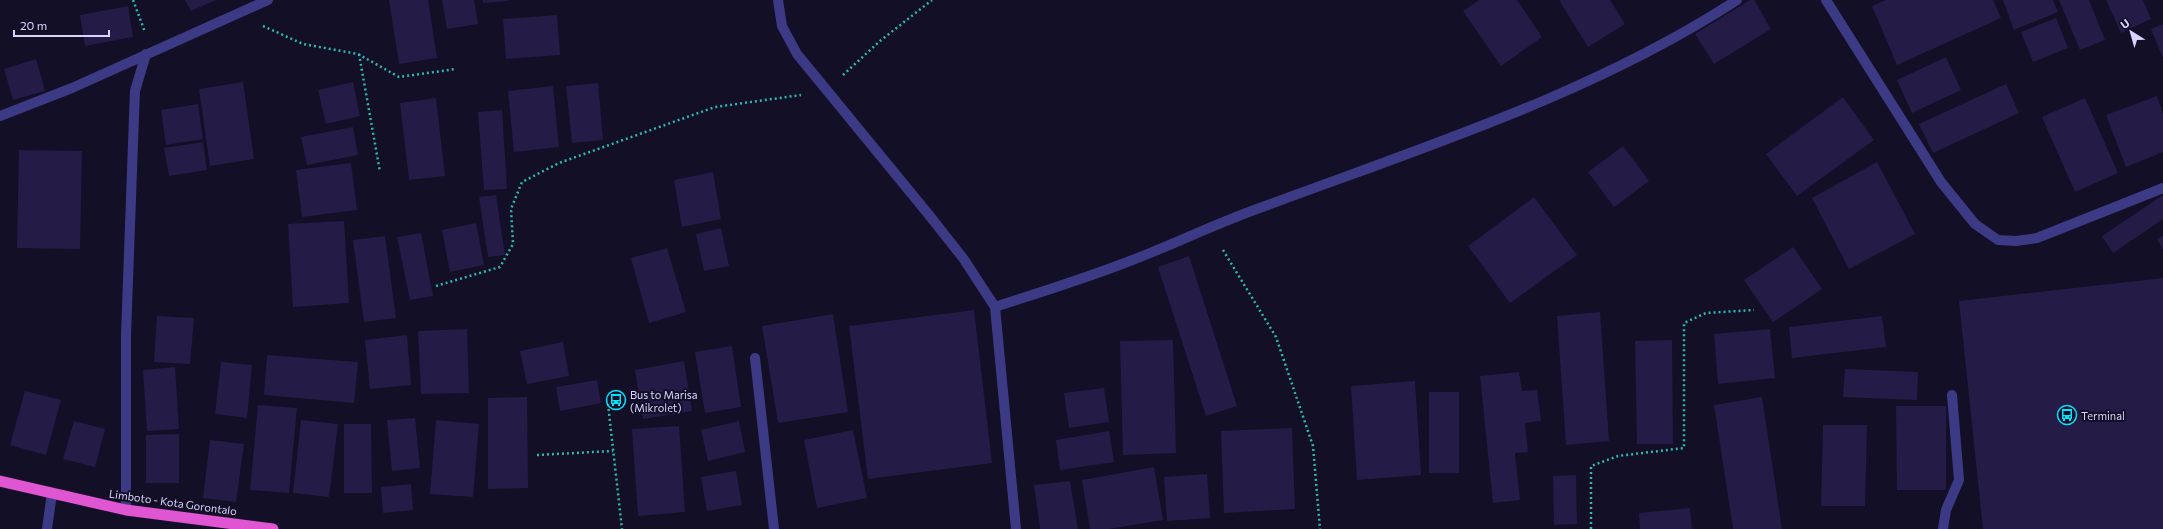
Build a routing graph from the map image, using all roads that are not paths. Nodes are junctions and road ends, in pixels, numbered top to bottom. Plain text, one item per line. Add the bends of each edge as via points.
1 (268, 0) edge
2 (778, 0) edge
3 (1737, 0) edge
4 (1826, 0) edge
5 (146, 54) junction
6 (0, 116) edge
7 (2163, 188) edge
8 (995, 306) junction
9 (755, 358) dead end
10 (1952, 395) dead end
11 (0, 481) edge
12 (52, 493) junction
13 (126, 510) junction
14 (47, 529) edge
15 (273, 529) edge
16 (774, 529) edge
17 (1016, 529) edge
18 (1943, 529) edge

1 - 5 street
2 - 8 street via 782,26 797,54 958,252
3 - 8 street via 1623,64 1539,101 1355,174 1266,205 1121,265
4 - 7 street via 1941,182 1975,224 1998,240 2037,238
5 - 6 street via 72,88
5 - 13 street via 135,91 126,335
8 - 17 street
9 - 16 street
10 - 18 street via 1959,480 1946,510
11 - 12 highway, Limboto - Kota Gorontalo
12 - 13 highway, Limboto - Kota Gorontalo
12 - 14 street
13 - 15 highway, Limboto - Kota Gorontalo

